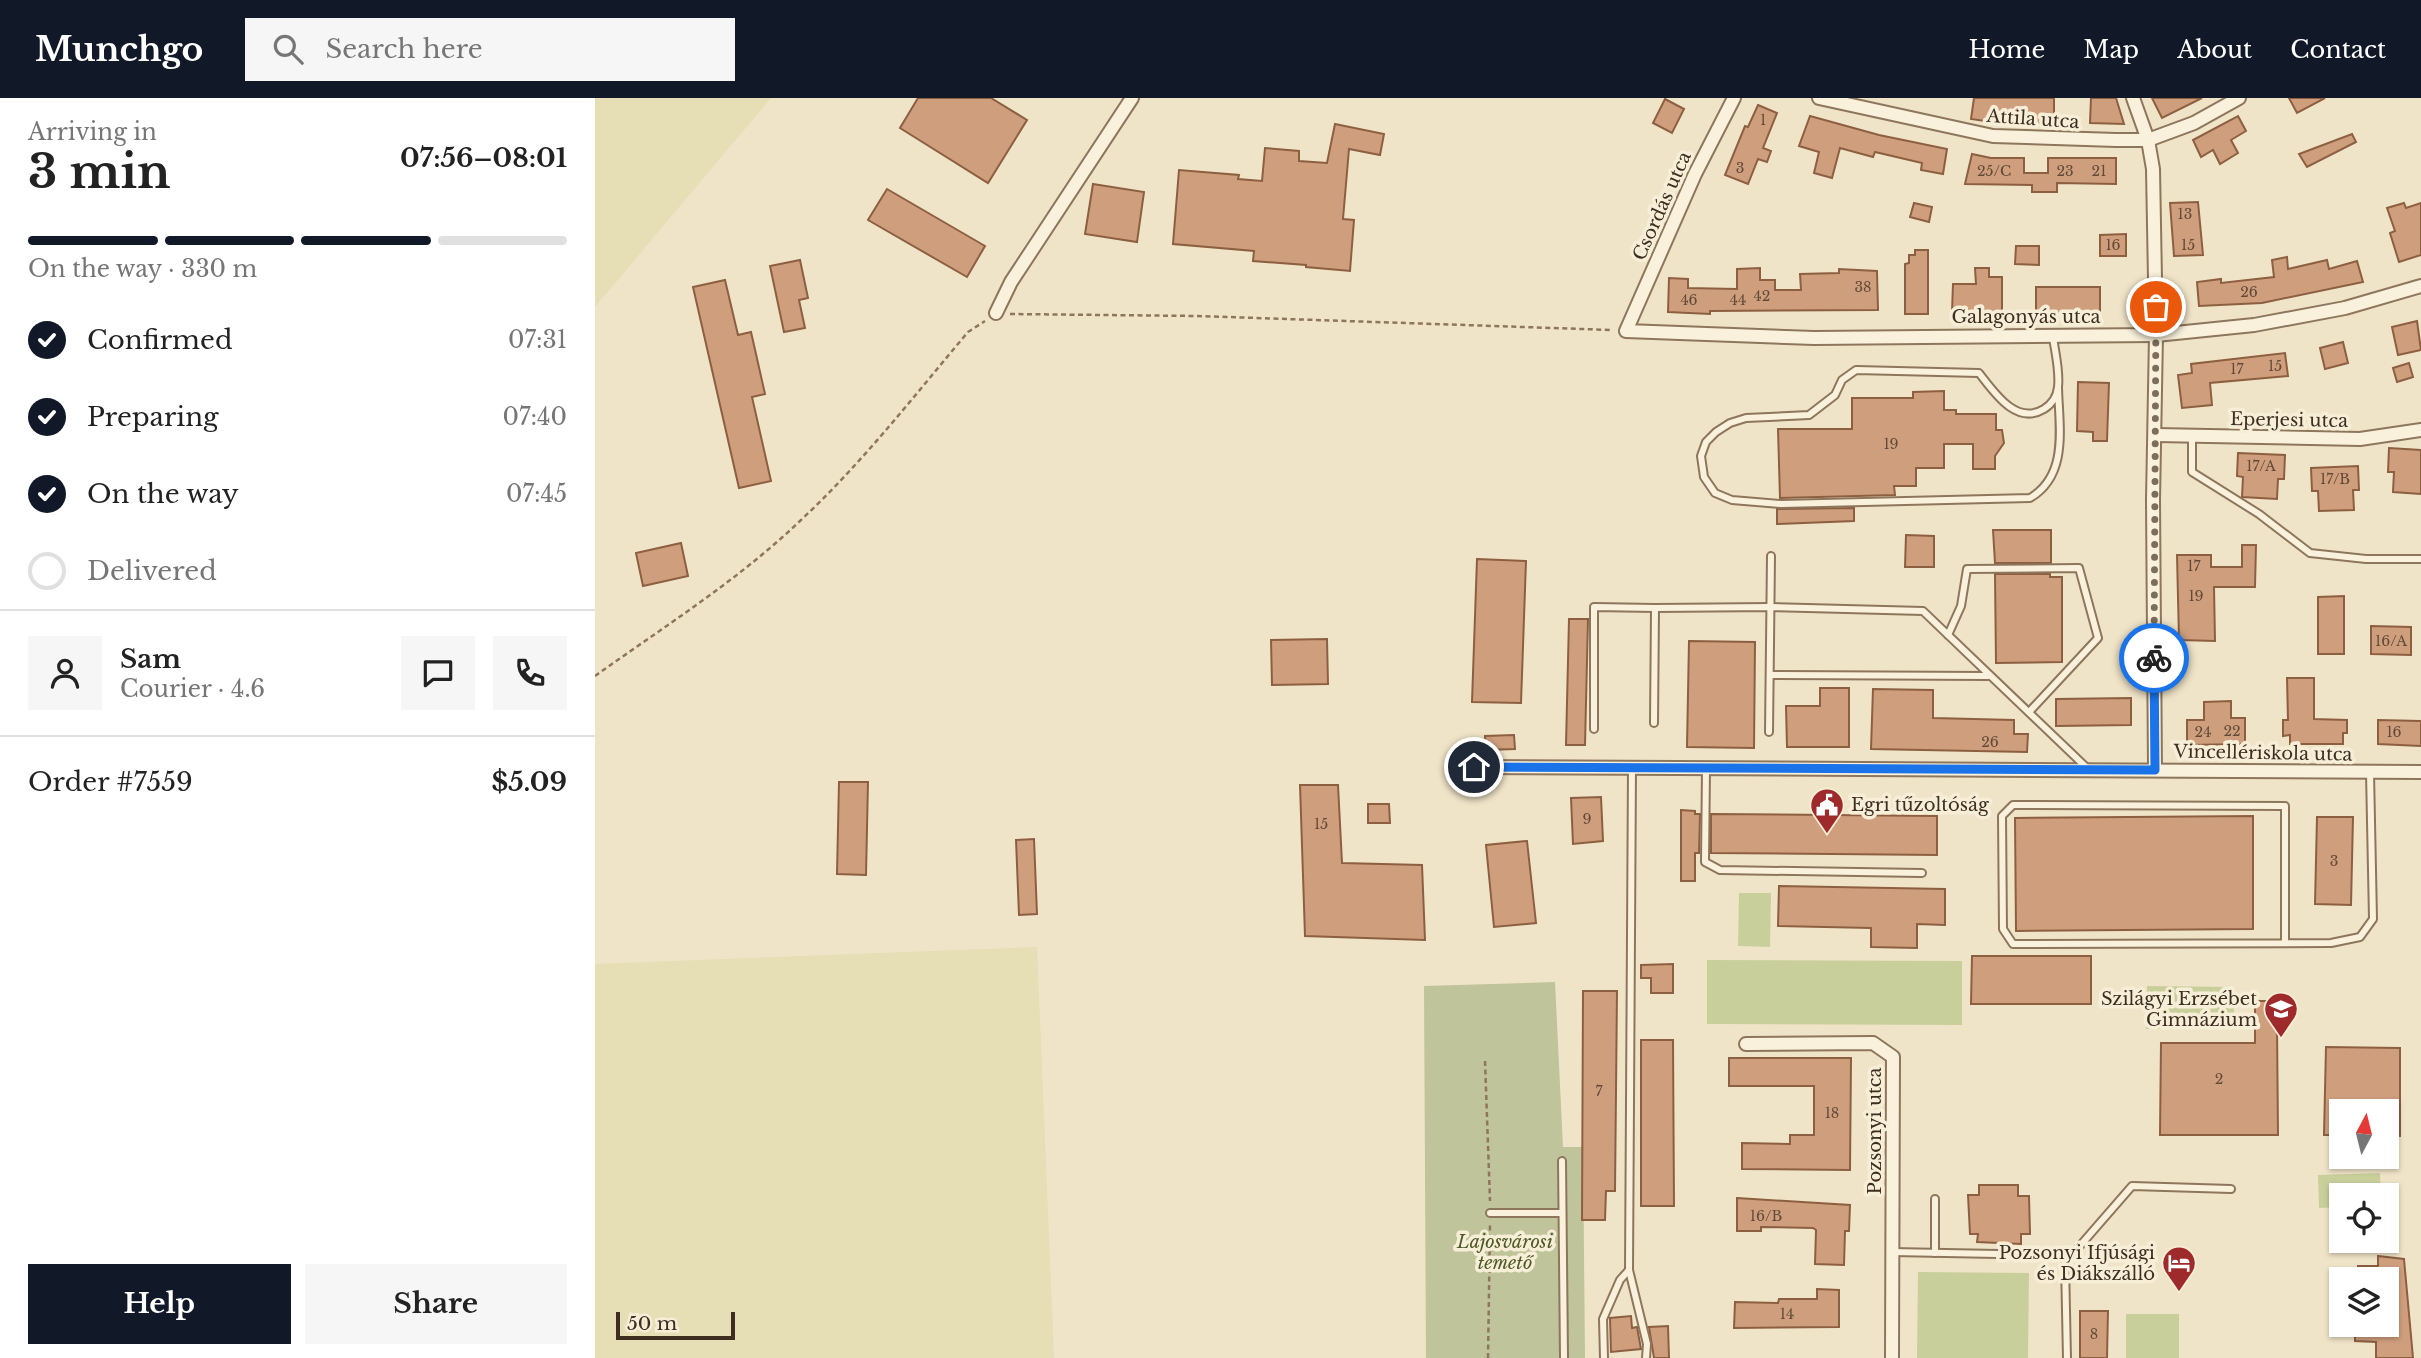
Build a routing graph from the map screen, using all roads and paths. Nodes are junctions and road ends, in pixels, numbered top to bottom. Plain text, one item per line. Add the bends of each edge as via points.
1 (1132, 98) edge
2 (1734, 98) edge
3 (1819, 98) edge
4 (2133, 98) edge
5 (2239, 98) edge
6 (2148, 139) junction
7 (2421, 286) edge
8 (996, 313) junction
9 (1626, 331) junction
10 (2053, 335) junction
11 (2156, 335) junction
12 (2058, 387) junction
13 (2421, 430) edge
14 (2156, 435) junction
15 (2192, 436) junction
16 (1770, 556) dead end
17 (2421, 559) edge
18 (1770, 607) junction
19 (1655, 608) junction
20 (1948, 635) junction
21 (1770, 675) junction
22 (595, 676) edge
23 (1989, 676) junction
24 (2029, 712) junction
25 (1654, 723) dead end
26 (1594, 729) dead end
27 (1769, 732) dead end
28 (1474, 767) dead end
29 (1632, 767) junction
30 (1706, 768) junction
31 (2088, 769) junction
32 (2155, 770) junction
33 (2371, 772) junction
34 (2421, 772) edge
35 (1922, 873) dead end
36 (2285, 943) junction
37 (1746, 1044) dead end
38 (1485, 1061) dead end
39 (1562, 1161) dead end
40 (2231, 1189) dead end
41 (1935, 1199) dead end
42 (1490, 1213) junction
43 (1562, 1213) junction
44 (1892, 1252) junction
45 (1935, 1253) junction
46 (1998, 1254) dead end
47 (1629, 1270) junction
48 (1488, 1358) edge
49 (1564, 1358) edge
50 (1604, 1358) edge
51 (1646, 1358) edge
52 (1892, 1358) edge
53 (2067, 1358) edge

1 - 8 street via 1011,282
2 - 9 street, Csordás utca
3 - 6 street, Attila utca via 1993,136
4 - 6 street
5 - 6 street, Attila utca via 2194,123
6 - 11 street via 2153,169
7 - 11 street, Galagonyás utca via 2345,308 2254,325
8 - 9 path via 1511,324
8 - 22 path via 968,332 861,459 801,520 733,577
9 - 10 street, Galagonyás utca via 1814,338
10 - 11 street, Galagonyás utca
10 - 12 lane
11 - 14 street
12 - 12 lane via 2053,403 2041,412 2025,414 2010,408 1979,373 1856,370 1842,380 1835,395 1809,415 1746,418 1716,432 1701,456 1704,477 1715,493 1732,500 1781,504 2030,498 2042,491 2060,457
13 - 15 street, Eperjesi utca via 2360,439
14 - 15 street, Eperjesi utca
14 - 32 street
15 - 17 lane via 2192,472 2310,553
16 - 18 lane
18 - 19 lane
18 - 20 lane via 1923,611
18 - 21 lane
19 - 25 lane
19 - 26 lane via 1594,607
20 - 23 lane
20 - 24 lane via 1961,606 1967,569 2079,568 2098,638
21 - 23 lane
21 - 27 lane
23 - 24 lane
24 - 31 lane
28 - 29 street, Vincellériskola utca
29 - 30 street, Vincellériskola utca
29 - 47 lane
30 - 31 street, Vincellériskola utca
30 - 35 lane via 1705,862 1720,870
31 - 32 street, Vincellériskola utca
32 - 33 street, Vincellériskola utca
33 - 34 street, Vincellériskola utca
33 - 36 lane via 2373,919 2360,937 2331,943
36 - 36 lane via 2013,944 2003,929 2002,816 2013,805 2285,806
37 - 44 street, Pozsonyi utca via 1874,1043 1893,1057
38 - 42 path
39 - 43 lane
40 - 53 lane via 2132,1186 2065,1263
41 - 45 lane
42 - 43 lane
42 - 48 path
43 - 49 lane
44 - 45 lane
44 - 52 street, Pozsonyi utca
45 - 46 lane
47 - 50 lane via 1602,1319
47 - 51 lane via 1647,1343

